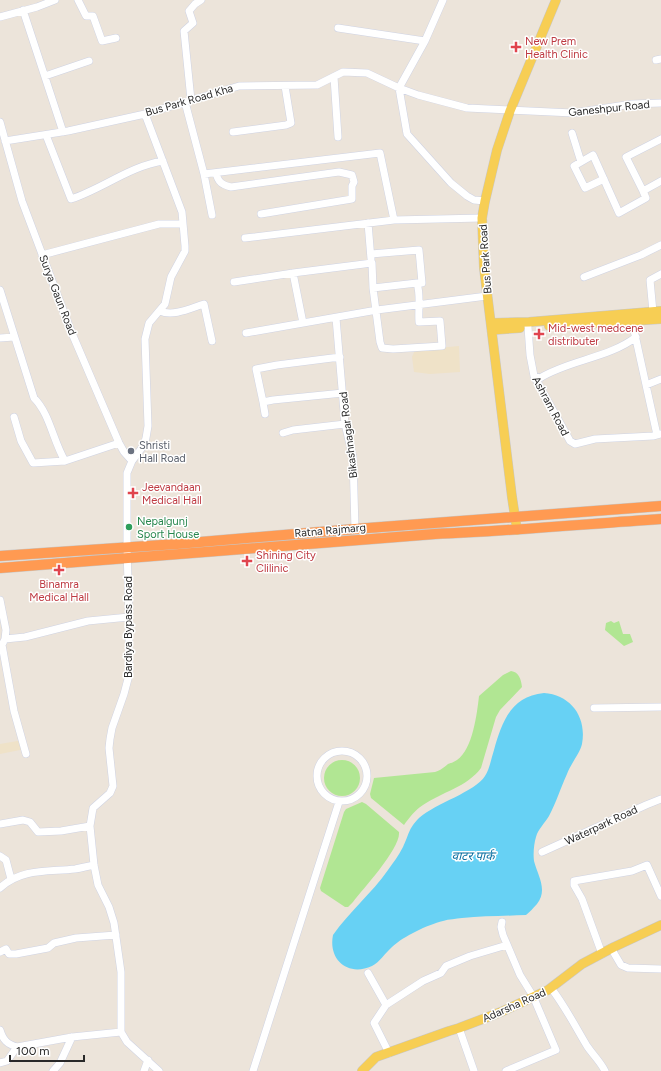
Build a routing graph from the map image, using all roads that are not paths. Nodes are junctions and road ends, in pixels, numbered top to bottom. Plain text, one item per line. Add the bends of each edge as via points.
1 (55, 0) edge
2 (78, 0) edge
3 (201, 0) edge
4 (443, 0) edge
5 (556, 0) edge
6 (36, 4) edge
7 (23, 10) junction
8 (0, 17) edge
9 (338, 28) dead end
10 (116, 38) dead end
11 (425, 41) junction
12 (88, 61) dead end
13 (45, 76) junction
14 (334, 77) junction
15 (285, 86) junction
16 (399, 88) junction
17 (188, 101) junction
18 (661, 103) edge
19 (510, 111) junction
20 (145, 114) junction
21 (0, 122) edge
22 (63, 132) junction
23 (233, 132) dead end
24 (572, 133) dead end
25 (46, 135) junction
26 (338, 137) dead end
27 (661, 139) edge
28 (5, 141) junction
29 (164, 161) junction
30 (581, 162) junction
31 (216, 173) junction
32 (204, 174) junction
33 (604, 179) junction
34 (661, 181) edge
35 (643, 191) junction
36 (485, 201) junction
37 (261, 214) dead end
38 (212, 215) dead end
39 (482, 218) junction
40 (394, 220) junction
41 (368, 223) junction
42 (183, 224) junction
43 (245, 238) dead end
44 (661, 245) edge
45 (371, 254) junction
46 (42, 255) junction
47 (372, 263) junction
48 (293, 273) junction
49 (661, 274) edge
50 (584, 276) dead end
51 (234, 282) dead end
52 (417, 283) junction
53 (373, 288) junction
54 (0, 290) edge
55 (488, 296) junction
56 (418, 305) junction
57 (377, 310) junction
58 (160, 311) junction
59 (657, 311) edge
60 (336, 318) junction
61 (661, 319) edge
62 (632, 321) junction
63 (303, 323) junction
64 (492, 327) junction
65 (528, 328) junction
66 (246, 333) dead end
67 (636, 336) junction
68 (14, 337) junction
69 (0, 338) edge
70 (212, 341) dead end
71 (340, 357) junction
72 (534, 376) junction
73 (661, 379) edge
74 (646, 385) junction
75 (343, 392) junction
76 (263, 402) junction
77 (265, 414) dead end
78 (14, 416) dead end
79 (345, 424) junction
80 (283, 433) dead end
81 (659, 435) edge
82 (119, 442) junction
83 (65, 461) junction
84 (132, 461) junction
85 (661, 506) edge
86 (514, 518) junction
87 (661, 518) edge
88 (355, 529) junction
89 (517, 530) junction
90 (320, 538) junction
91 (127, 548) junction
92 (0, 556) edge
93 (127, 559) junction
94 (0, 568) edge
95 (0, 600) edge
96 (129, 617) junction
97 (5, 639) junction
98 (661, 707) edge
99 (594, 708) dead end
100 (26, 754) dead end
101 (661, 799) edge
102 (339, 802) junction
103 (0, 824) edge
104 (90, 826) junction
105 (542, 852) dead end
106 (0, 856) edge
107 (94, 865) junction
108 (11, 879) junction
109 (0, 888) edge
110 (661, 896) edge
111 (502, 922) dead end
112 (661, 925) edge
113 (116, 935) junction
114 (508, 945) junction
115 (611, 948) junction
116 (0, 952) edge
117 (602, 954) junction
118 (661, 969) edge
119 (368, 973) dead end
120 (551, 988) junction
121 (533, 996) junction
122 (386, 1005) junction
123 (0, 1022) edge
124 (459, 1028) junction
125 (0, 1030) edge
126 (121, 1032) junction
127 (72, 1037) junction
128 (17, 1047) junction
129 (389, 1053) junction
130 (148, 1060) junction
131 (0, 1063) edge
132 (53, 1071) edge
133 (144, 1071) edge
134 (159, 1071) edge
135 (253, 1071) edge
136 (362, 1071) edge
137 (474, 1071) edge
138 (506, 1071) edge
139 (605, 1071) edge

1 - 6 street
2 - 10 street via 86,16 92,16 102,41
3 - 17 street via 189,11 193,23 184,31
4 - 11 street
5 - 19 main road, Bus Park Road
6 - 7 street
7 - 8 street
7 - 13 street
9 - 11 street
11 - 16 street
12 - 13 street
13 - 22 street
14 - 15 street, Bus Park Road Kha via 317,85
14 - 16 street, Bus Park Road Kha via 343,72 368,73
14 - 26 street
15 - 17 street, Bus Park Road Kha via 239,86
15 - 23 street via 291,123
16 - 19 street, Bus Park Road Kha via 467,108
16 - 36 street via 407,134 466,196
17 - 20 street, Bus Park Road Kha
17 - 32 street
18 - 19 street, Ganeshpur Road via 632,104 573,113
19 - 36 main road, Bus Park Road
20 - 22 street, Bus Park Road Kha
20 - 29 street, Bardiya Bypass Road
21 - 28 street, Surya Gaun Road
22 - 25 street, Bus Park Road Kha
24 - 30 street
25 - 28 street, Bus Park Road Kha
25 - 29 street via 71,199 133,170
27 - 35 street via 626,157
28 - 46 street, Surya Gaun Road via 22,201
29 - 42 street, Bardiya Bypass Road via 182,212
30 - 33 street via 593,155
30 - 33 street via 574,166 585,188
31 - 32 street
31 - 37 street via 223,185 231,187 339,172 352,175 352,199
31 - 40 street via 380,153
32 - 38 street
33 - 35 street via 618,213 646,198
34 - 35 street
36 - 39 main road, Bus Park Road
39 - 40 street
39 - 55 main road, Bus Park Road
40 - 41 street
41 - 43 street
41 - 45 street
42 - 46 street via 159,224
42 - 58 street, Bardiya Bypass Road via 185,251 171,277 165,304
44 - 50 street
45 - 47 street
45 - 52 street via 419,250 422,283
46 - 82 street, Surya Gaun Road via 71,331
47 - 48 street
47 - 53 street
48 - 51 street
48 - 63 street
49 - 59 street via 650,280
52 - 53 street
52 - 56 street via 420,293
53 - 57 street
54 - 68 street
55 - 56 street
55 - 64 main road, Bus Park Road
56 - 57 street
56 - 57 street via 419,322 440,321 442,346 382,348
57 - 60 street
58 - 70 street via 174,313 204,304
58 - 84 street, Bardiya Bypass Road via 152,318 146,330 148,426 140,452
59 - 64 main road
60 - 63 street
60 - 71 street, Bikashnagar Road
61 - 62 main road
62 - 65 main road
62 - 67 street
63 - 66 street
64 - 65 main road
64 - 86 main road, Bus Park Road
65 - 72 street, Ashram Road
67 - 72 street via 613,350 562,366 540,378
67 - 74 street
68 - 69 street
68 - 83 street via 34,398 40,404
71 - 75 street, Bikashnagar Road
71 - 76 street via 256,369
72 - 81 street, Ashram Road via 570,441 575,444 595,439
73 - 74 street
74 - 81 street
75 - 76 street
75 - 79 street, Bikashnagar Road
76 - 77 street
78 - 83 street via 21,441 33,463
79 - 80 street
79 - 88 street, Bikashnagar Road via 353,457
82 - 83 street
82 - 84 street, Surya Gaun Road
84 - 91 street, Bardiya Bypass Road via 127,473
85 - 86 highway, Ratna Rajmarg
86 - 88 highway, Ratna Rajmarg
86 - 89 main road, Bus Park Road
87 - 89 highway, Ratna Rajmarg
88 - 90 highway, Ratna Rajmarg
89 - 90 highway, Ratna Rajmarg
90 - 91 highway, Ratna Rajmarg
90 - 93 highway, Ratna Rajmarg
91 - 92 highway, Ratna Rajmarg
91 - 93 street, Bardiya Bypass Road
93 - 94 highway, Ratna Rajmarg
93 - 96 street, Bardiya Bypass Road
95 - 97 street via 6,630
96 - 97 street via 88,621 25,637
96 - 104 street, Bardiya Bypass Road via 128,683 112,728 109,748 113,786 110,793 93,808
97 - 100 street via 2,645 14,710
98 - 99 street
101 - 105 street, Waterpark Road
102 - 102 street via 347,802 361,794 368,778 363,762 353,754 341,751 325,758 317,773 320,789 332,800
102 - 135 street
103 - 104 street via 23,820 30,822 38,832
104 - 107 street, Bardiya Bypass Road
106 - 108 street via 6,860
107 - 108 street via 31,872
107 - 113 street, Bardiya Bypass Road via 98,885 109,907
108 - 109 street
110 - 117 street via 647,865 632,871 574,881
111 - 114 street via 502,931
112 - 115 main road, Adarsha Road
113 - 116 street via 76,938 54,943 48,948 16,954 9,954 6,949
113 - 126 street, Bardiya Bypass Road via 121,972
114 - 121 street via 520,975
114 - 122 street via 446,966 441,973 423,981
115 - 117 main road, Adarsha Road
115 - 118 street via 620,965 628,968
117 - 120 main road, Adarsha Road via 582,964
119 - 122 street
120 - 121 main road, Adarsha Road
120 - 139 street
121 - 124 main road, Adarsha Road
121 - 138 street via 556,1050
122 - 129 street via 374,1023
123 - 125 street
124 - 129 main road, Adarsha Road
124 - 137 street
125 - 128 street via 4,1040
126 - 127 street
126 - 130 street via 127,1042
127 - 128 street
127 - 132 street via 60,1063
128 - 131 street via 7,1061
129 - 136 main road, Adarsha Road via 376,1057
130 - 133 street
130 - 134 street

